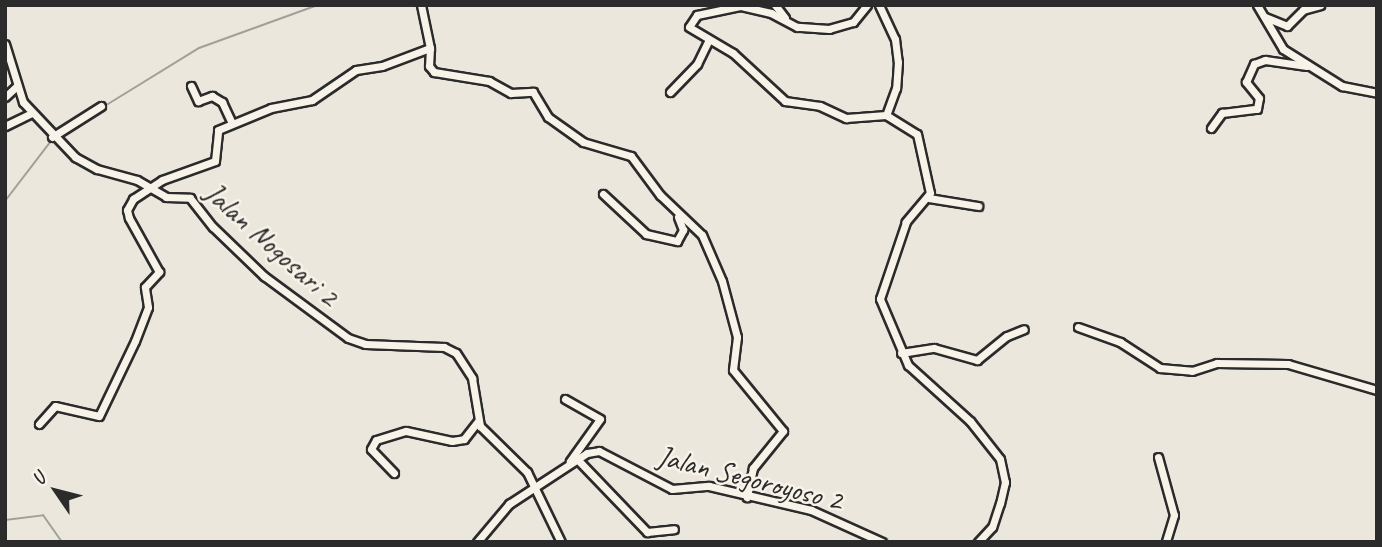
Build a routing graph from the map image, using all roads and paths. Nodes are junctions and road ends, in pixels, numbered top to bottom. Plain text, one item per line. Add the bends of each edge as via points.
1 (421, 5) edge
2 (775, 5) edge
3 (867, 5) edge
4 (879, 5) edge
5 (1257, 5) edge
6 (1320, 5) edge
7 (1265, 17) junction
8 (788, 22) junction
9 (708, 41) junction
10 (5, 44) edge
11 (430, 48) junction
12 (1307, 66) junction
13 (17, 86) junction
14 (191, 86) dead end
15 (670, 92) dead end
16 (1377, 93) edge
17 (5, 97) edge
18 (101, 106) dead end
19 (32, 114) junction
20 (886, 115) junction
21 (232, 123) junction
22 (5, 126) edge
23 (1211, 128) dead end
24 (52, 137) junction
25 (150, 186) junction
26 (603, 194) dead end
27 (929, 198) junction
28 (978, 206) dead end
29 (676, 210) junction
30 (1078, 327) dead end
31 (1024, 329) dead end
32 (901, 354) junction
33 (1377, 390) edge
34 (565, 399) dead end
35 (478, 421) junction
36 (39, 424) dead end
37 (1158, 457) dead end
38 (578, 460) junction
39 (564, 470) junction
40 (394, 473) dead end
41 (537, 488) junction
42 (747, 497) junction
43 (674, 529) dead end
44 (477, 542) edge
45 (561, 542) edge
46 (882, 542) edge
47 (978, 542) edge
48 (1166, 542) edge

1 - 11 street
2 - 8 street
3 - 8 street via 853,22 837,28 806,28
4 - 20 street via 895,39 898,62 896,88
5 - 7 street
6 - 7 street via 1303,10 1287,26
7 - 12 street via 1276,43
8 - 9 street via 740,6 709,10 689,24 693,33
9 - 15 street via 697,64
9 - 20 street via 733,53 785,101 820,106 846,118
10 - 13 street, Jalan Nogosari 2
11 - 21 street via 390,64 349,72 305,103 271,108
11 - 29 street via 429,66 434,72 484,80 511,93 533,92 548,117 583,142 631,156
12 - 16 street via 1342,86
12 - 23 street via 1265,60 1254,64 1246,82 1259,98 1257,109 1222,113
13 - 17 street
13 - 19 street, Jalan Nogosari 2
14 - 21 street via 198,101 212,96 224,103
18 - 24 street
19 - 22 street
19 - 24 street, Jalan Nogosari 2
20 - 27 street via 917,134 931,185
21 - 25 street via 215,134 215,161
24 - 25 street, Jalan Nogosari 2 via 92,167
25 - 35 street, Jalan Nogosari 2 via 166,197 190,198 212,227 264,276 348,338 450,349 472,378
25 - 36 street via 127,210 159,272 145,287 148,307 135,341 99,416 55,406
26 - 29 street via 646,234 673,240 681,238 684,230
27 - 28 street
27 - 32 street via 906,222 881,291
29 - 42 street via 702,235 722,281 737,337 733,370 783,431 753,468
30 - 33 street via 1120,342 1160,368 1192,371 1217,363 1288,364
31 - 32 street via 976,360 934,348
32 - 47 street via 970,421 1000,459 1005,482 1000,503 992,527
34 - 39 street via 594,414 600,424
35 - 40 street via 461,440 448,442 406,431 376,440 371,449
35 - 41 street
37 - 48 street via 1174,515
38 - 39 street, Jalan Segoroyoso 2
38 - 42 street, Jalan Segoroyoso 2 via 591,451 603,451 672,489 709,486
38 - 43 street via 647,533
39 - 41 street, Jalan Segoroyoso 2
41 - 44 street, Jalan Segoroyoso 2 via 499,513
41 - 45 street
42 - 46 street, Jalan Segoroyoso 2 via 829,515

